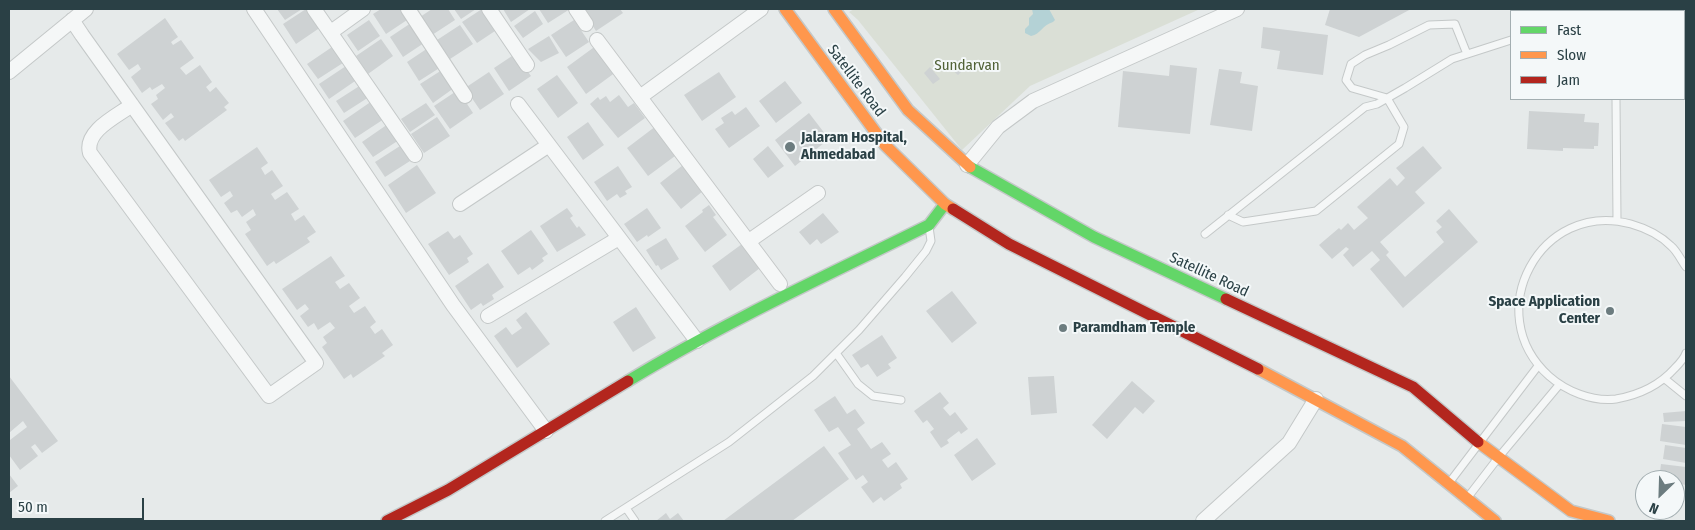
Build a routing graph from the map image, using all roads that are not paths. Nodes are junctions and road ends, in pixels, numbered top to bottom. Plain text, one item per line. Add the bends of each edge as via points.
1 (86, 9) edge
2 (254, 9) edge
3 (314, 9) edge
4 (363, 9) edge
5 (408, 9) edge
6 (489, 9) edge
7 (576, 9) edge
8 (761, 9) edge
9 (784, 9) edge
10 (834, 9) edge
11 (1237, 9) edge
12 (72, 20) junction
13 (586, 24) dead end
14 (331, 32) junction
15 (597, 40) dead end
16 (1510, 40) edge
17 (1468, 54) junction
18 (527, 65) dead end
19 (9, 72) edge
20 (465, 96) dead end
21 (640, 97) junction
22 (1387, 98) junction
23 (1616, 100) edge
24 (518, 104) dead end
25 (132, 105) junction
26 (549, 145) junction
27 (415, 155) dead end
28 (967, 165) junction
29 (818, 193) dead end
30 (460, 204) dead end
31 (944, 204) junction
32 (1228, 215) junction
33 (1617, 220) junction
34 (929, 225) junction
35 (1205, 234) dead end
36 (619, 238) junction
37 (749, 241) junction
38 (1686, 267) edge
39 (780, 284) dead end
40 (488, 316) dead end
41 (697, 341) junction
42 (836, 353) junction
43 (1686, 354) edge
44 (1538, 366) junction
45 (1665, 379) junction
46 (1560, 385) junction
47 (1686, 396) edge
48 (1316, 399) junction
49 (901, 400) dead end
50 (546, 431) junction
51 (1479, 443) junction
52 (1498, 458) junction
53 (1448, 484) junction
54 (1467, 498) junction
55 (626, 508) junction
56 (387, 521) edge
57 (605, 521) edge
58 (635, 521) edge
59 (1203, 521) edge
60 (1495, 521) edge
61 (1609, 521) edge

1 - 12 street
2 - 50 street via 453,305
3 - 14 street
4 - 14 street
5 - 20 street
6 - 18 street
7 - 13 street
8 - 21 street
9 - 31 main road, Satellite Road via 884,145
10 - 28 main road, Satellite Road via 908,110
11 - 28 street via 1033,101 998,127
12 - 19 street
12 - 25 street
14 - 27 street
15 - 21 street
16 - 17 lane
17 - 22 lane via 1452,59
17 - 22 lane via 1454,24 1429,25 1351,64 1346,80 1352,88
21 - 37 street
22 - 32 lane via 1365,107
22 - 32 lane via 1404,127 1399,144 1316,211 1243,222
23 - 33 lane
24 - 26 street
25 - 25 street via 316,363 269,396 90,153 88,146 97,130
26 - 30 street
26 - 36 street
28 - 51 main road, Satellite Road via 1094,237 1413,387
29 - 37 street
31 - 34 main road
31 - 48 main road, Satellite Road via 1009,244
32 - 35 lane
33 - 38 lane via 1646,228 1671,246
33 - 44 lane via 1587,222 1559,234 1537,254 1523,281 1518,310 1524,340
34 - 41 main road
34 - 42 lane via 930,241 926,251
36 - 40 street
36 - 41 street
37 - 39 street
41 - 50 main road
42 - 49 lane via 858,384 873,396
42 - 55 lane via 729,442
43 - 45 lane
44 - 46 lane
44 - 51 lane
45 - 46 lane via 1641,393 1613,399 1585,396
45 - 47 lane
46 - 52 lane
48 - 53 main road, Satellite Road via 1402,446
48 - 59 street via 1289,443
50 - 56 main road via 448,490
51 - 52 main road, Satellite Road
51 - 53 lane
52 - 54 lane
52 - 61 main road, Satellite Road via 1571,511
53 - 54 main road, Satellite Road
54 - 60 main road, Satellite Road
55 - 57 lane
55 - 58 lane

